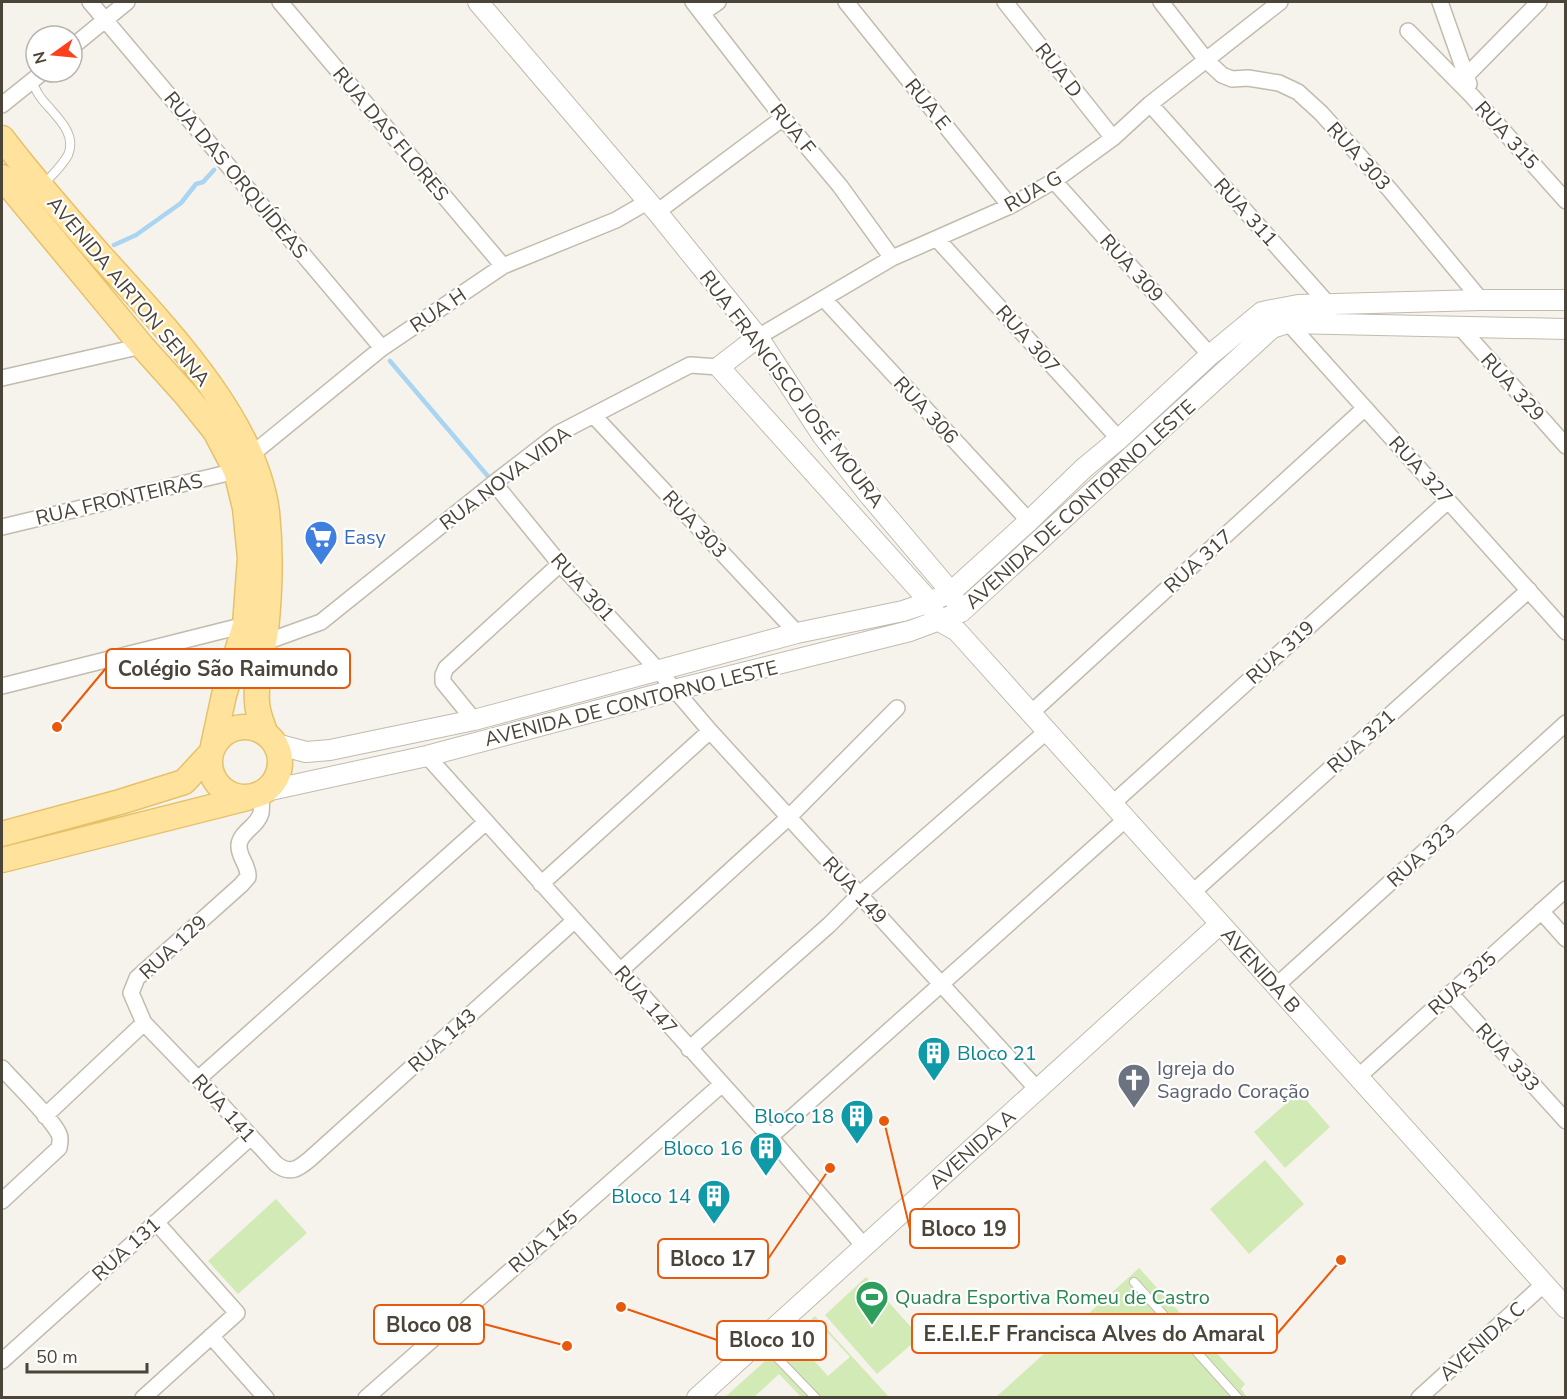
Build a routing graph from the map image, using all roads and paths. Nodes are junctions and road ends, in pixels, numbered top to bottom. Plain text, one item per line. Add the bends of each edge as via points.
1 (90, 2) edge
2 (127, 2) edge
3 (280, 2) edge
4 (478, 2) edge
5 (718, 2) edge
6 (846, 2) edge
7 (1005, 2) edge
8 (1161, 2) edge
9 (1280, 2) edge
10 (1440, 2) edge
11 (1539, 2) edge
12 (698, 7) edge
13 (105, 20) junction
14 (1408, 31) dead end
15 (84, 37) edge
16 (1207, 61) junction
17 (1467, 75) junction
18 (28, 84) edge
19 (38, 84) edge
20 (1472, 96) junction
21 (2, 105) edge
22 (1150, 105) junction
23 (783, 118) junction
24 (2, 138) edge
25 (1113, 138) junction
26 (2, 177) edge
27 (1054, 181) junction
28 (41, 188) junction
29 (1566, 201) edge
30 (1010, 206) junction
31 (652, 207) junction
32 (937, 239) junction
33 (892, 258) junction
34 (503, 266) junction
35 (824, 299) junction
36 (1482, 300) junction
37 (1566, 300) edge
38 (1329, 305) junction
39 (1282, 316) junction
40 (1331, 325) junction
41 (1460, 327) junction
42 (1566, 329) edge
43 (758, 337) junction
44 (142, 346) junction
45 (382, 348) junction
46 (1210, 355) junction
47 (719, 367) junction
48 (2, 378) edge
49 (1365, 408) junction
50 (594, 416) junction
51 (1119, 439) junction
52 (1566, 446) edge
53 (244, 463) junction
54 (494, 483) junction
55 (1448, 501) junction
56 (1029, 521) junction
57 (2, 527) edge
58 (560, 564) junction
59 (1529, 590) junction
60 (951, 592) junction
61 (930, 602) junction
62 (939, 621) junction
63 (959, 622) junction
64 (245, 625) junction
65 (1566, 632) edge
66 (797, 633) junction
67 (263, 643) junction
68 (658, 670) junction
69 (2, 686) edge
70 (674, 690) junction
71 (897, 708) dead end
72 (1031, 713) junction
73 (474, 720) junction
74 (1566, 723) edge
75 (710, 731) junction
76 (1047, 731) junction
77 (271, 738) junction
78 (212, 750) junction
79 (427, 756) junction
80 (258, 794) junction
81 (1112, 804) junction
82 (789, 818) junction
83 (1126, 819) junction
84 (486, 822) junction
85 (2, 834) edge
86 (2, 860) edge
87 (541, 884) junction
88 (1566, 889) edge
89 (1193, 892) junction
90 (859, 895) junction
91 (1541, 912) junction
92 (574, 921) junction
93 (1220, 924) junction
94 (1566, 939) edge
95 (620, 971) junction
96 (941, 984) junction
97 (1276, 986) junction
98 (1450, 993) junction
99 (144, 1023) junction
100 (689, 1049) junction
101 (2, 1068) edge
102 (1358, 1077) junction
103 (198, 1079) junction
104 (721, 1085) junction
105 (1037, 1089) junction
106 (45, 1116) junction
107 (1566, 1121) edge
108 (251, 1137) junction
109 (770, 1137) junction
110 (310, 1159) joint
111 (2, 1201) edge
112 (156, 1222) junction
113 (864, 1246) junction
114 (1134, 1282) dead end
115 (1544, 1284) junction
116 (1566, 1308) edge
117 (211, 1336) junction
118 (761, 1341) junction
119 (2, 1361) edge
120 (143, 1398) edge
121 (266, 1398) edge
122 (366, 1398) edge
123 (697, 1398) edge
124 (816, 1398) edge
125 (1239, 1398) edge
126 (1419, 1398) edge

1 - 13 street, RUA DAS ORQUÍDEAS
2 - 13 street
3 - 34 street, RUA DAS FLORES
4 - 31 street, RUA FRANCISCO JOSÉ MOURA
5 - 12 street
6 - 30 street, RUA E
7 - 25 street, RUA D
8 - 16 street, RUA 303
9 - 16 street, RUA G
10 - 17 street, RUA 315
11 - 17 street
12 - 23 street, RUA F
13 - 15 street
13 - 45 street, RUA DAS ORQUÍDEAS
14 - 20 street, RUA 315
16 - 22 street, RUA G
16 - 36 street, RUA 303 via 1232,79 1279,83 1298,92 1390,190
17 - 20 street, RUA 315
18 - 21 street
19 - 28 lane via 41,98 70,137 63,162
20 - 29 street, RUA 315
22 - 25 street, RUA G
22 - 38 street, RUA 311
23 - 31 street, RUA H
23 - 33 street, RUA F via 840,186
24 - 28 main road, AVENIDA AIRTON SENNA
25 - 27 street, RUA G
26 - 44 main road, AVENIDA AIRTON SENNA
27 - 30 street, RUA G
27 - 46 street, RUA 309
28 - 53 main road, AVENIDA AIRTON SENNA via 146,305 207,381 229,414
30 - 32 street, RUA G
31 - 34 street, RUA H
31 - 43 street, RUA FRANCISCO JOSÉ MOURA
32 - 33 street, RUA G
32 - 51 street, RUA 307
33 - 35 street, RUA G
34 - 45 street, RUA H
35 - 43 street, RUA G
35 - 56 street, RUA 306
36 - 37 street, AVENIDA DE CONTORNO LESTE
36 - 38 street, AVENIDA DE CONTORNO LESTE
38 - 39 street, AVENIDA DE CONTORNO LESTE via 1298,305
38 - 40 street
39 - 40 street, AVENIDA DE CONTORNO LESTE
39 - 46 street, AVENIDA DE CONTORNO LESTE via 1262,312
39 - 49 street, RUA 327
39 - 63 street, AVENIDA DE CONTORNO LESTE
40 - 41 street, AVENIDA DE CONTORNO LESTE
41 - 42 street, AVENIDA DE CONTORNO LESTE
41 - 52 street, RUA 329
43 - 47 street
43 - 60 street, RUA FRANCISCO JOSÉ MOURA via 822,435
44 - 48 street
44 - 53 main road, AVENIDA AIRTON SENNA
45 - 53 street, RUA H
46 - 51 street, AVENIDA DE CONTORNO LESTE
47 - 50 street, RUA NOVA VIDA via 690,365
47 - 61 street, RUA FRANCISCO JOSÉ MOURA
49 - 55 street, RUA 327
49 - 72 street, RUA 317
50 - 54 street, RUA NOVA VIDA via 559,433
50 - 66 street, RUA 303
51 - 56 street, AVENIDA DE CONTORNO LESTE
53 - 57 street, RUA FRONTEIRAS
53 - 64 main road, AVENIDA AIRTON SENNA via 250,558
53 - 67 main road, AVENIDA AIRTON SENNA via 261,485 267,511 269,550
54 - 58 street, RUA 301
54 - 67 street, RUA NOVA VIDA via 321,622
55 - 59 street, RUA 327
55 - 81 street, RUA 319
56 - 60 street, AVENIDA DE CONTORNO LESTE
58 - 68 street, RUA 301
58 - 73 street via 446,668 443,682
59 - 65 street, RUA 327
59 - 89 street, RUA 321
60 - 61 street, AVENIDA DE CONTORNO LESTE
60 - 63 street, RUA FRANCISCO JOSÉ MOURA
61 - 62 street, RUA FRANCISCO JOSÉ MOURA
61 - 66 street, AVENIDA DE CONTORNO LESTE
62 - 63 street, AVENIDA DE CONTORNO LESTE
62 - 70 street, AVENIDA DE CONTORNO LESTE
63 - 72 street, AVENIDA B
64 - 69 street
64 - 78 main road, AVENIDA AIRTON SENNA
66 - 68 street, AVENIDA DE CONTORNO LESTE
67 - 77 main road, AVENIDA AIRTON SENNA via 256,702
68 - 70 street, RUA 301
68 - 73 street, AVENIDA DE CONTORNO LESTE
70 - 75 street, RUA 149
70 - 79 street, AVENIDA DE CONTORNO LESTE
71 - 82 street
72 - 76 street, AVENIDA B
73 - 77 street, AVENIDA DE CONTORNO LESTE via 330,750 306,752
74 - 97 street, RUA 323
75 - 82 street, RUA 149
75 - 87 street
76 - 81 street, AVENIDA B
76 - 90 street
77 - 78 main road via 248,727 230,729 220,736
77 - 80 main road via 280,751 280,768 273,783
78 - 80 main road via 214,779 221,788 229,794
78 - 85 main road via 184,782
79 - 80 street, AVENIDA DE CONTORNO LESTE
79 - 84 street, RUA 147
80 - 86 main road, AVENIDA DE CONTORNO LESTE
80 - 99 street, RUA 129 via 261,813 240,841 248,877 137,978 131,993
81 - 83 street, AVENIDA B
82 - 90 street, RUA 149
82 - 95 street
83 - 89 street, AVENIDA B
83 - 96 street
84 - 87 street, RUA 147
84 - 103 street
87 - 92 street, RUA 147
88 - 91 street, RUA 325
89 - 93 street, AVENIDA B
90 - 96 street, RUA 149
90 - 100 street
91 - 94 street
91 - 98 street, RUA 325
92 - 95 street, RUA 147
92 - 110 street, RUA 143
93 - 97 street, AVENIDA B
93 - 105 street, AVENIDA A
95 - 100 street, RUA 147
96 - 105 street, RUA 149
96 - 109 street
97 - 102 street, AVENIDA B
98 - 102 street, RUA 325
98 - 107 street, RUA 333
99 - 103 street, RUA 141
99 - 106 street
100 - 104 street, RUA 147
101 - 106 street
102 - 115 street, AVENIDA B
103 - 108 street, RUA 141
104 - 109 street, RUA 147
104 - 122 street, RUA 145
105 - 113 street, AVENIDA A
106 - 111 street via 60,1134 59,1148
108 - 110 street, RUA 141 via 283,1170 298,1169
108 - 112 street, RUA 131
109 - 113 street, RUA 147
112 - 117 street via 237,1313
112 - 119 street, RUA 131
113 - 118 street, AVENIDA A
114 - 125 lane
115 - 116 street, AVENIDA B
115 - 126 street, AVENIDA C
117 - 120 street
117 - 121 street
118 - 123 street, AVENIDA A
118 - 124 lane

